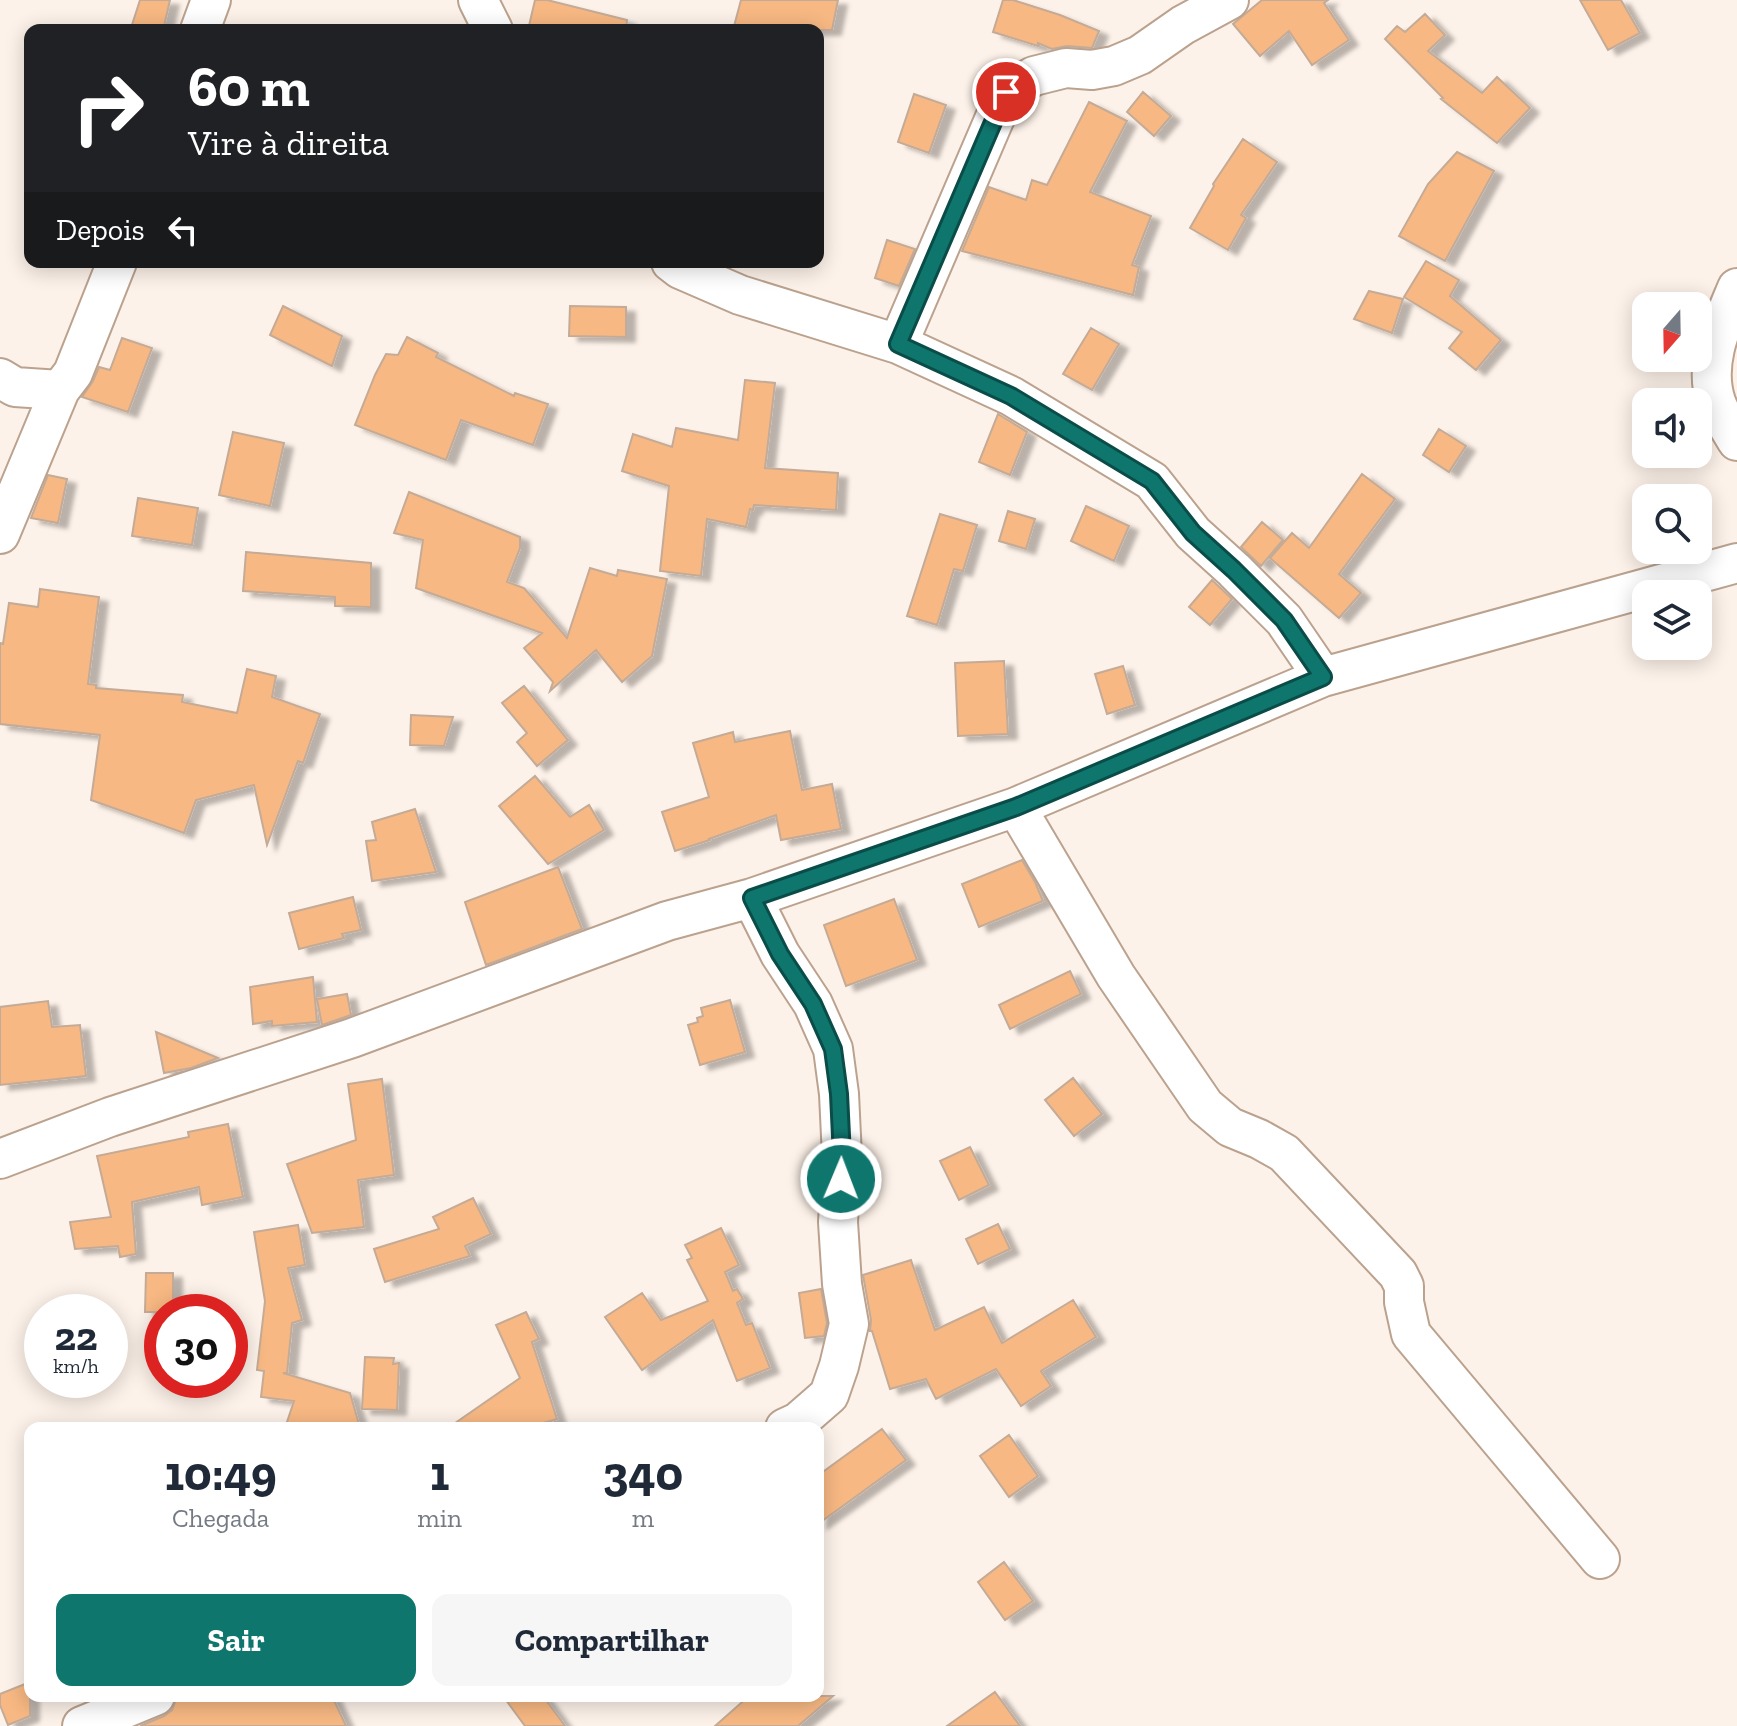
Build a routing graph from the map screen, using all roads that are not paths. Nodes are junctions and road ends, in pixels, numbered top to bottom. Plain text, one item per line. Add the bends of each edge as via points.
1 (211, 0) edge
2 (478, 0) edge
3 (1229, 0) edge
4 (202, 24) edge
5 (490, 24) edge
6 (115, 268) edge
7 (679, 268) edge
8 (1737, 288) edge
9 (898, 344) junction
10 (0, 378) edge
11 (60, 390) junction
12 (1737, 441) edge
13 (0, 534) edge
14 (1737, 563) edge
15 (1323, 677) junction
16 (1016, 807) junction
17 (752, 898) junction
18 (0, 1159) edge
19 (798, 1422) edge
20 (1600, 1559) dead end
21 (142, 1702) edge
22 (98, 1723) edge

1 - 4 street
2 - 5 street
3 - 9 street via 1114,66 1066,68 1034,76 1006,92
6 - 11 street via 73,373
7 - 9 street via 740,295
8 - 12 street via 1711,369 1716,403
9 - 15 street via 1011,396 1152,481 1193,533 1284,620
10 - 11 street via 15,387
11 - 13 street
14 - 15 street
15 - 16 street
16 - 17 street
16 - 20 street via 1116,976 1205,1106 1230,1127 1284,1153 1398,1274 1411,1334
17 - 18 street via 667,921 352,1038
17 - 19 street via 833,1049 839,1094 838,1222 849,1324 829,1395
21 - 22 street

